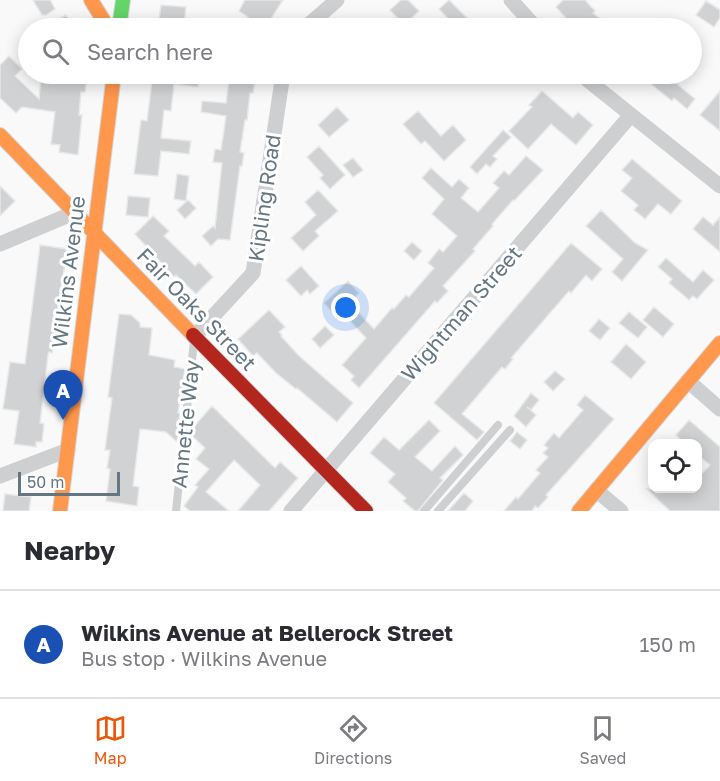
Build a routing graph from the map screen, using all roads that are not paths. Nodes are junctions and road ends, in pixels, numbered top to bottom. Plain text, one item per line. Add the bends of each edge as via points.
1 (91, 0) edge
2 (123, 0) edge
3 (336, 0) edge
4 (511, 0) edge
5 (102, 18) edge
6 (120, 18) edge
7 (316, 18) edge
8 (527, 18) edge
9 (113, 84) edge
10 (281, 84) edge
11 (592, 84) edge
12 (631, 115) junction
13 (0, 135) edge
14 (720, 186) edge
15 (76, 212) junction
16 (94, 233) junction
17 (0, 244) edge
18 (194, 337) junction
19 (720, 343) edge
20 (688, 381) junction
21 (720, 409) edge
22 (498, 425) dead end
23 (510, 430) dead end
24 (68, 450) junction
25 (325, 471) junction
26 (0, 476) edge
27 (596, 490) junction
28 (60, 511) edge
29 (176, 511) edge
30 (291, 511) edge
31 (366, 511) edge
32 (424, 511) edge
33 (438, 511) edge
34 (579, 511) edge
35 (621, 511) edge

1 - 5 street
2 - 6 street
3 - 7 street
4 - 8 street
9 - 16 street, Wilkins Avenue
10 - 18 street, Kipling Road via 253,273
11 - 12 street
12 - 14 street
12 - 25 street, Wightman Street
13 - 15 street, Fair Oaks Street
15 - 16 street, Fair Oaks Street
15 - 17 street
16 - 18 street, Fair Oaks Street
16 - 24 street, Wilkins Avenue
18 - 25 street, Fair Oaks Street
18 - 29 lane, Annette Way
19 - 20 street
20 - 21 street
20 - 27 street
22 - 32 lane
23 - 33 lane
24 - 26 street
24 - 28 street, Wilkins Avenue
25 - 30 street, Wightman Street
25 - 31 street, Fair Oaks Street
27 - 34 street
27 - 35 street

